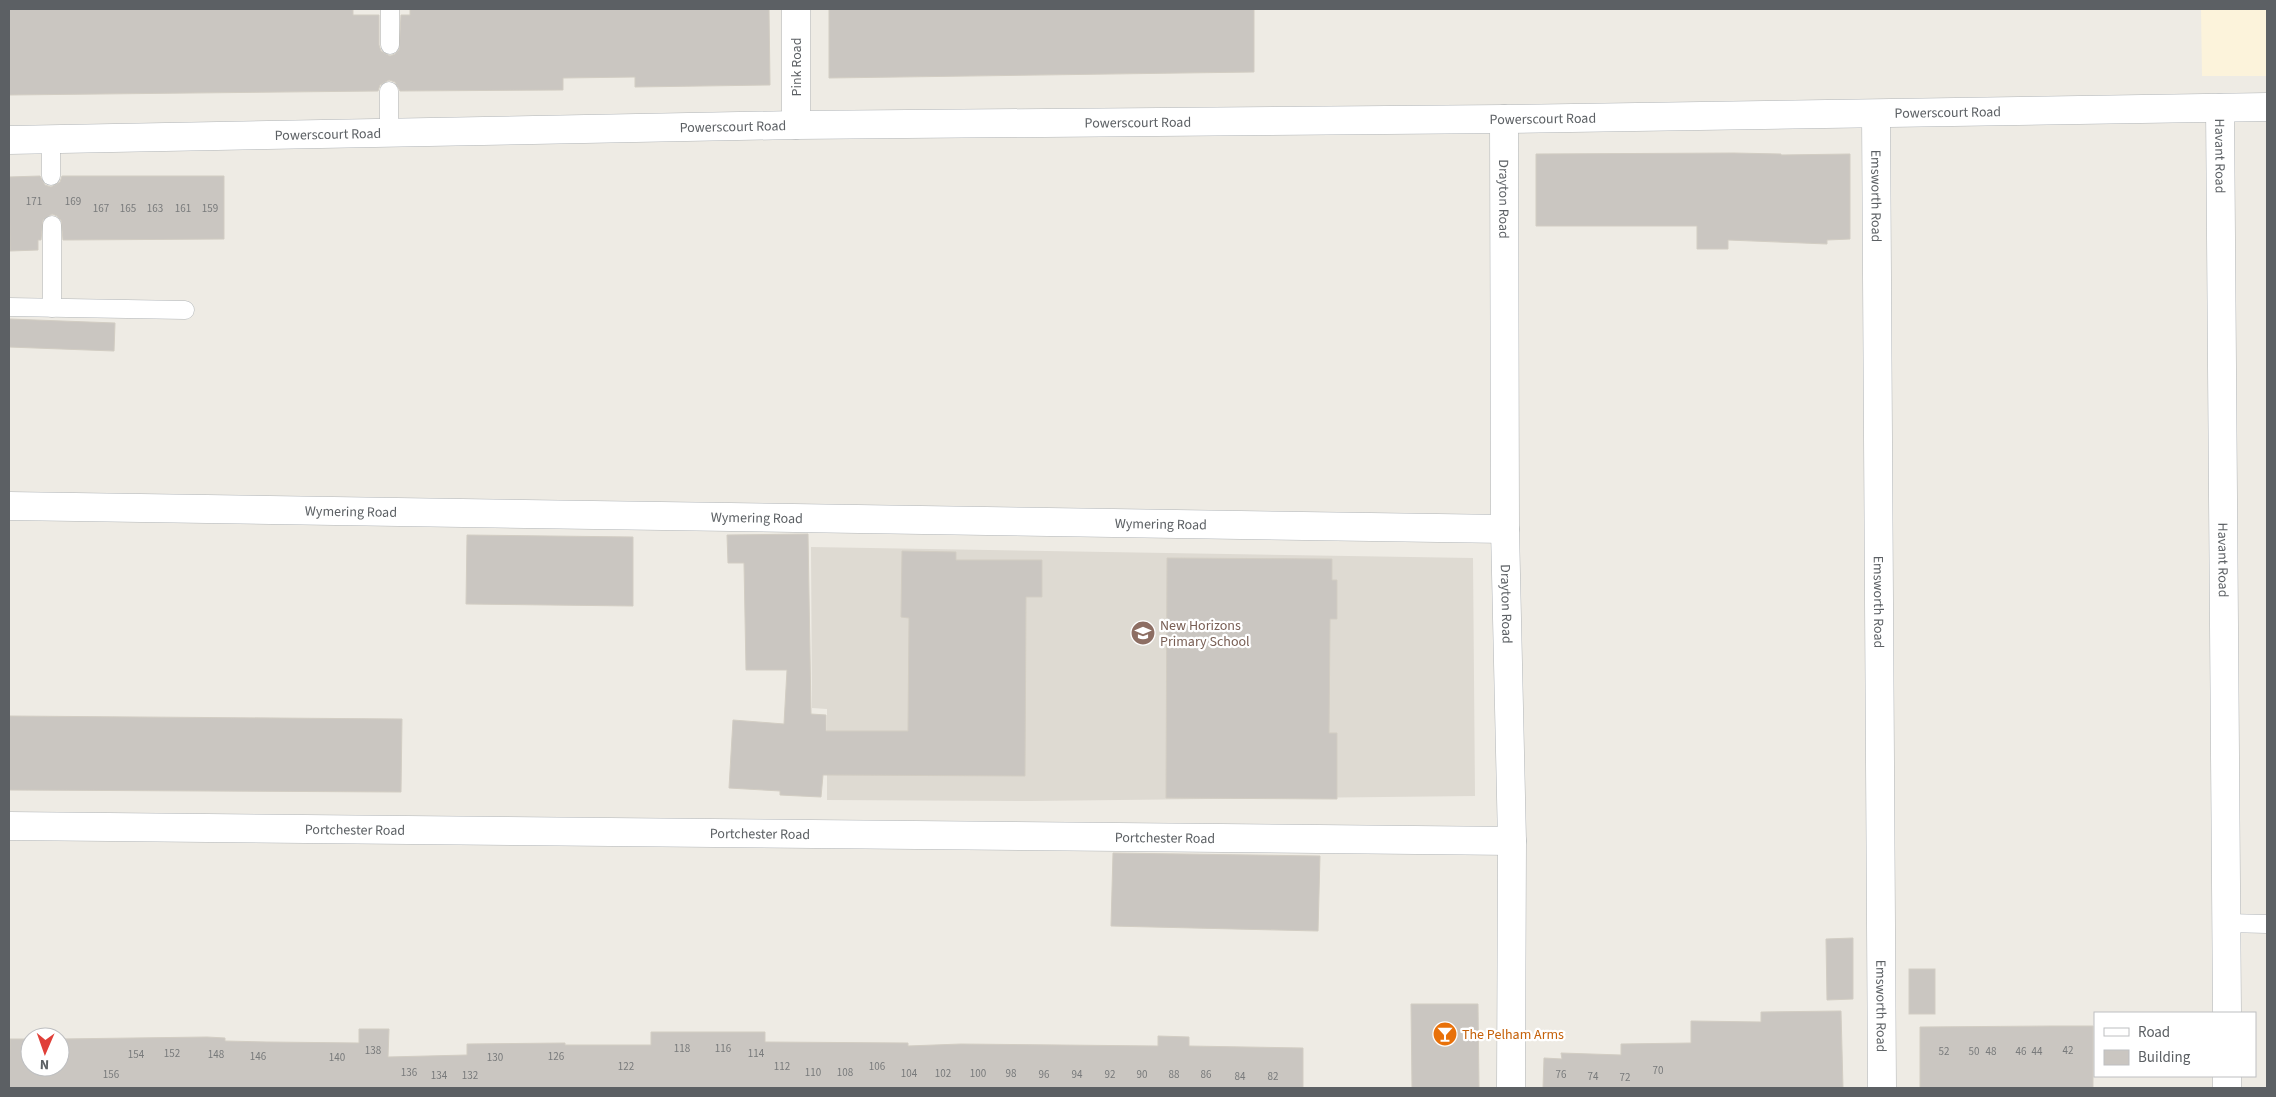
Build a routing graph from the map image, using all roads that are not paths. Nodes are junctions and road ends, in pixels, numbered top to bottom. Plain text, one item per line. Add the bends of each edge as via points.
1 (390, 9) edge
2 (796, 9) edge
3 (390, 45) dead end
4 (389, 91) dead end
5 (2267, 107) edge
6 (2220, 108) junction
7 (1876, 114) junction
8 (1504, 119) junction
9 (796, 125) junction
10 (389, 134) junction
11 (51, 139) junction
12 (9, 140) edge
13 (51, 176) dead end
14 (52, 225) dead end
15 (9, 307) edge
16 (52, 308) junction
17 (185, 310) dead end
18 (9, 506) edge
19 (1505, 529) junction
20 (9, 826) edge
21 (1512, 841) junction
22 (2227, 922) junction
23 (2267, 924) edge
24 (2227, 1012) edge
25 (1511, 1088) edge
26 (1882, 1088) edge

1 - 3 lane
2 - 9 street, Pink Road
4 - 10 lane
5 - 6 street, Powerscourt Road
6 - 7 street, Powerscourt Road
6 - 22 street, Havant Road
7 - 8 street, Powerscourt Road
7 - 26 street, Emsworth Road
8 - 9 street, Powerscourt Road
8 - 19 street, Drayton Road
9 - 10 street, Powerscourt Road
10 - 11 street, Powerscourt Road
11 - 12 street, Powerscourt Road
11 - 13 lane
14 - 16 lane
15 - 16 lane
16 - 17 lane
18 - 19 street, Wymering Road
19 - 21 street, Drayton Road
20 - 21 street, Portchester Road
21 - 25 street, Drayton Road
22 - 23 lane
22 - 24 street, Havant Road

